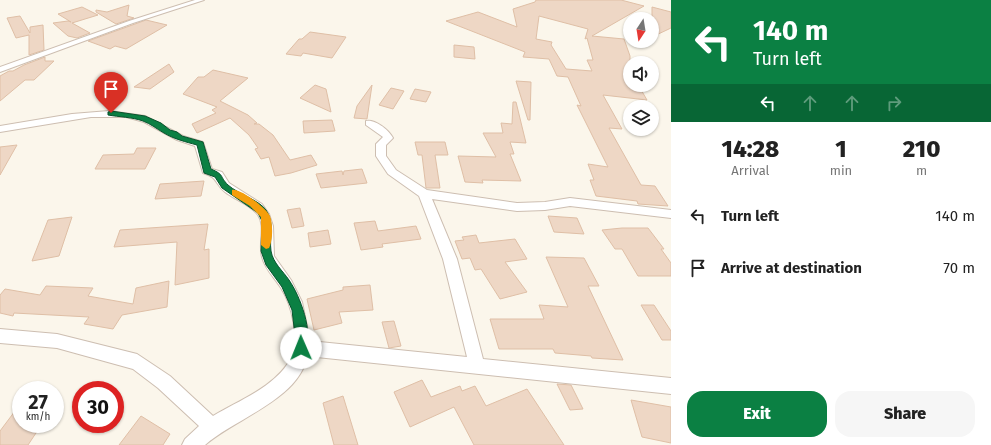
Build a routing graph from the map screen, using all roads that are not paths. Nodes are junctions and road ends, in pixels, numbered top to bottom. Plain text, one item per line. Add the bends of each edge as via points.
1 (201, 0) edge
2 (0, 70) edge
3 (369, 123) dead end
4 (0, 129) edge
5 (424, 194) junction
6 (671, 214) edge
7 (0, 336) edge
8 (301, 348) junction
9 (477, 366) junction
10 (671, 386) edge
11 (211, 426) junction
12 (191, 445) edge

1 - 2 street via 131,22
3 - 5 street via 388,138 381,144 381,156 392,172
4 - 8 street via 103,113 119,114 142,118 179,138 200,144 207,171 218,175 225,186 253,204 265,216 266,251 270,262 286,284 297,310 302,330
5 - 6 street via 517,207 570,202
5 - 9 street via 450,259
7 - 11 street via 57,341 137,362 164,382
8 - 9 street
8 - 11 street via 296,365 284,381 266,397
9 - 10 street
11 - 12 street

